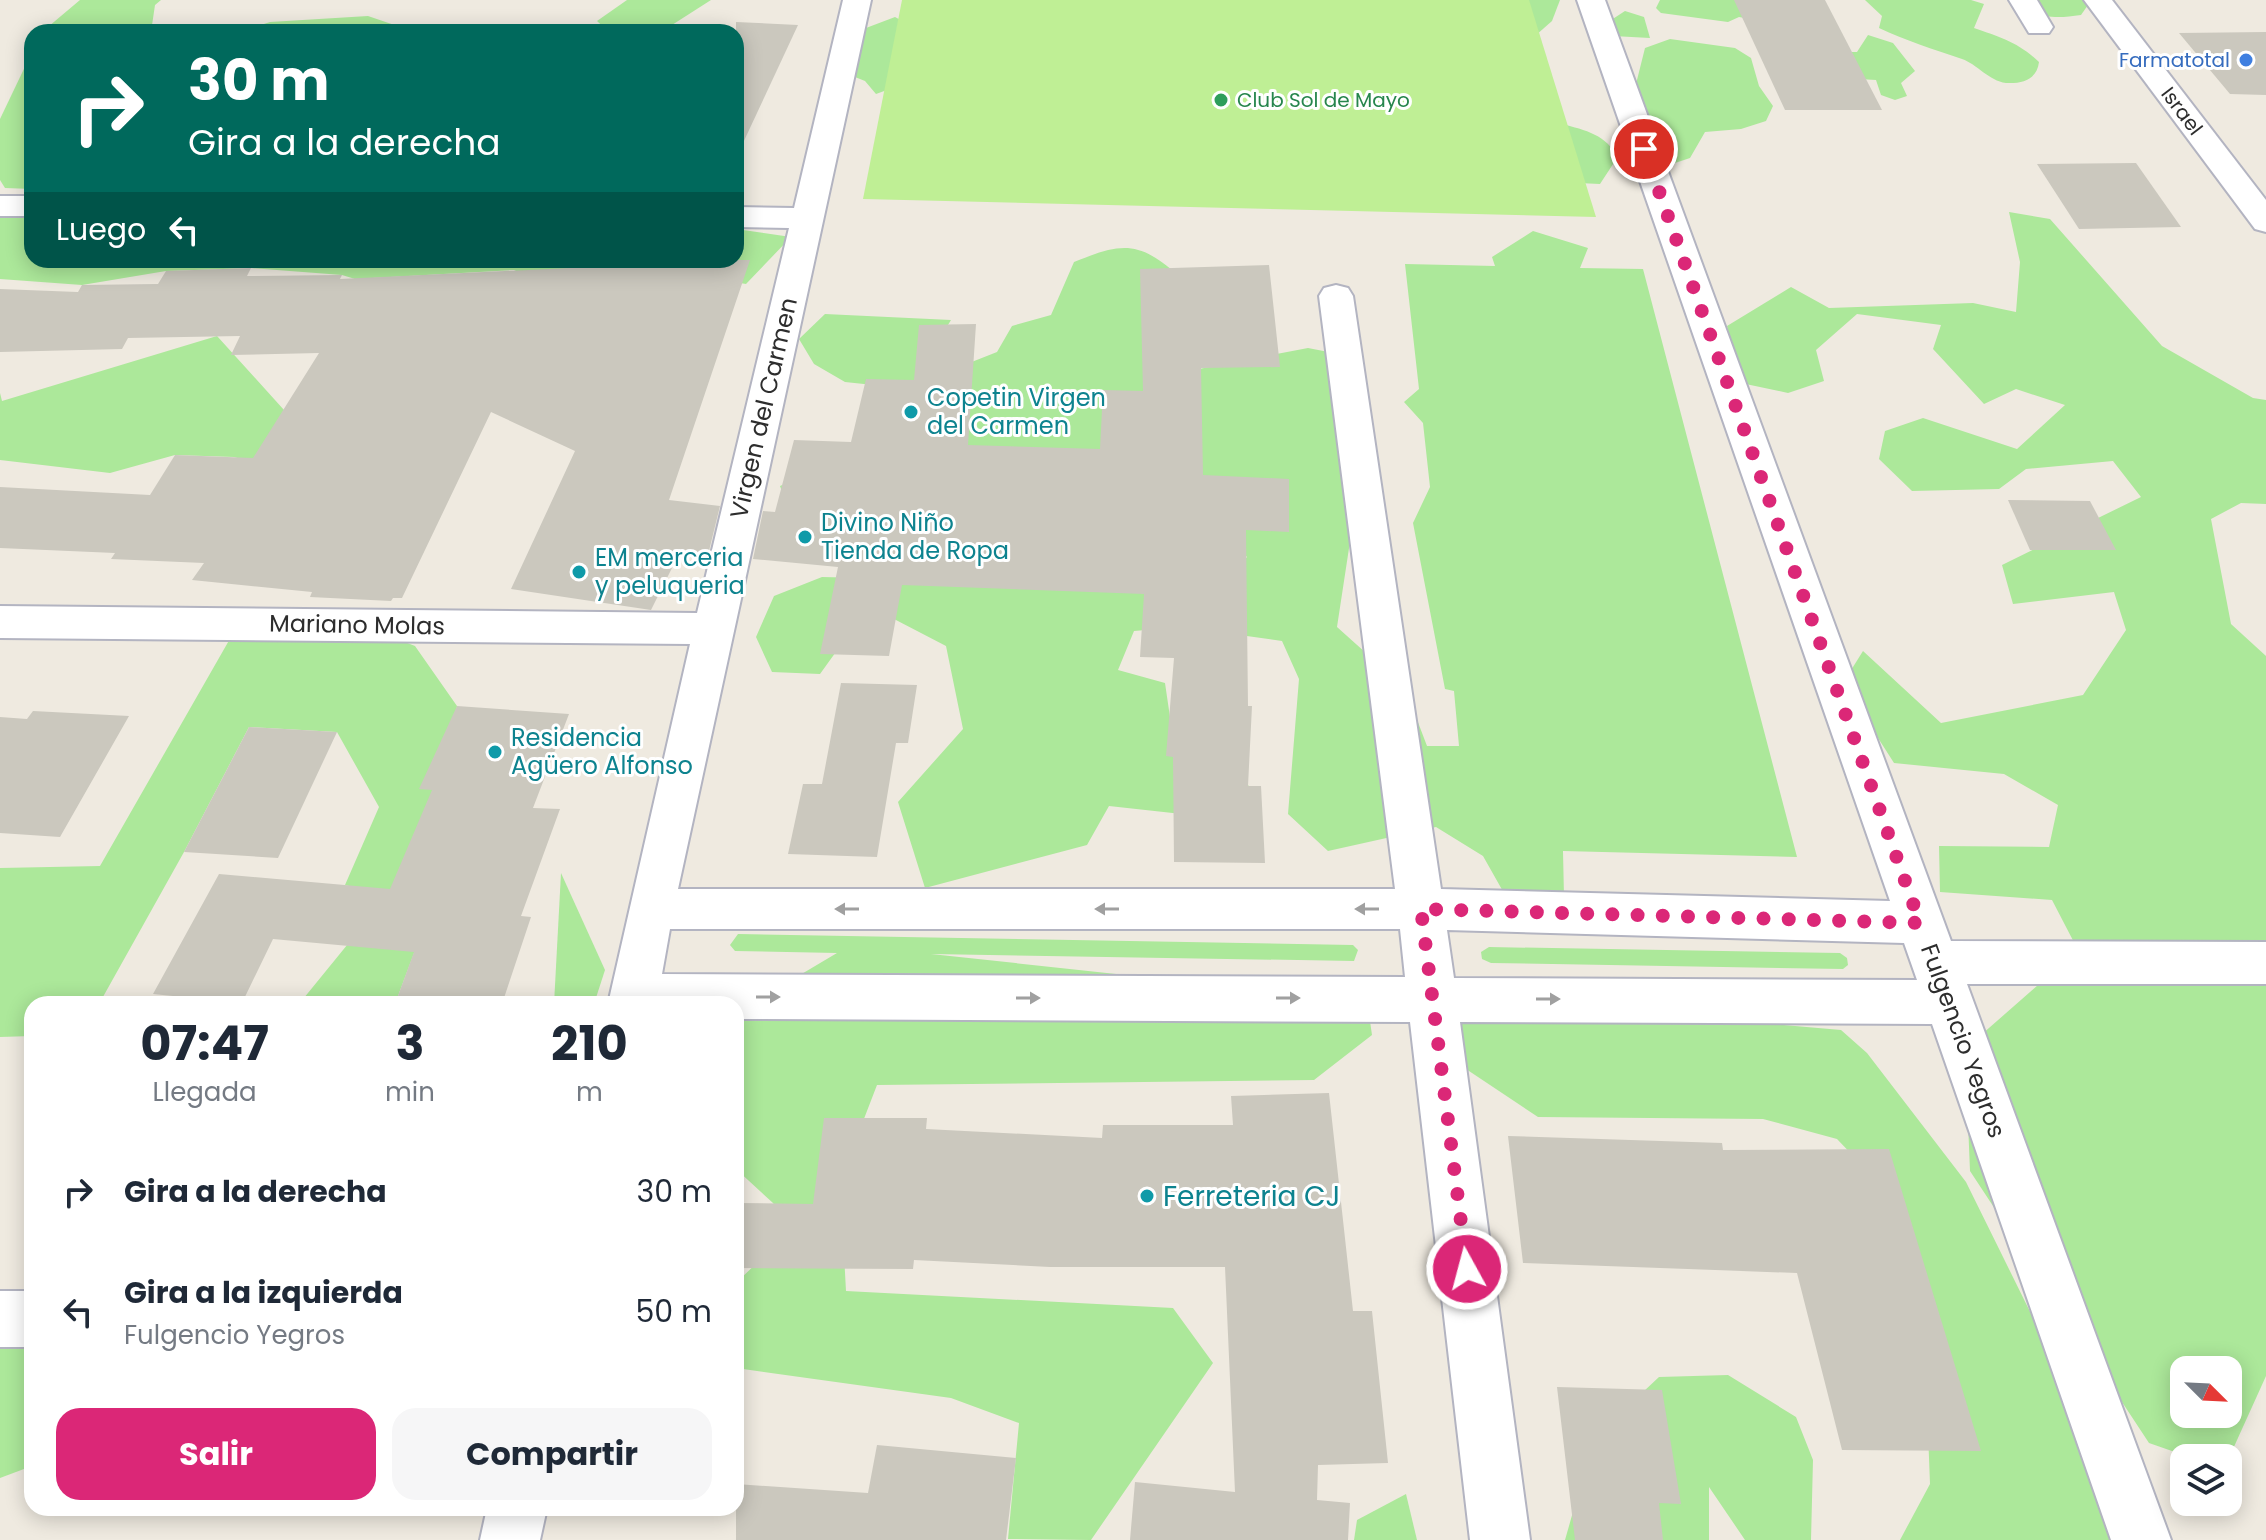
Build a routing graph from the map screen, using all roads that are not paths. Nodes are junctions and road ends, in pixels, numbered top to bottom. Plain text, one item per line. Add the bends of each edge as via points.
1 (857, 0) edge
2 (1591, 0) edge
3 (2023, 0) edge
4 (2098, 0) edge
5 (2039, 27) dead end
6 (0, 206) edge
7 (24, 206) edge
8 (744, 217) edge
9 (807, 218) junction
10 (2266, 222) edge
11 (1336, 296) dead end
12 (0, 622) edge
13 (714, 629) junction
14 (650, 909) junction
15 (1421, 909) junction
16 (1934, 962) junction
17 (2266, 963) edge
18 (634, 996) edge
19 (1433, 999) junction
20 (744, 1000) edge
21 (0, 1319) edge
22 (24, 1319) edge
23 (515, 1516) edge
24 (510, 1540) edge
25 (1500, 1540) edge
26 (2141, 1540) edge

1 - 9 street, Virgen del Carmen
2 - 16 street, Fulgencio Yegros
3 - 5 street
4 - 10 street, Israel
6 - 7 street
8 - 9 street
9 - 13 street, Virgen del Carmen
11 - 15 street
12 - 13 street, Mariano Molas
13 - 14 street, Virgen del Carmen
15 -> 14 street
14 - 18 street, Virgen del Carmen
15 - 16 street
15 - 19 street
16 - 17 street
19 -> 16 street
16 - 26 street, Fulgencio Yegros
20 -> 19 street
19 - 25 street
21 - 22 street
23 - 24 street

